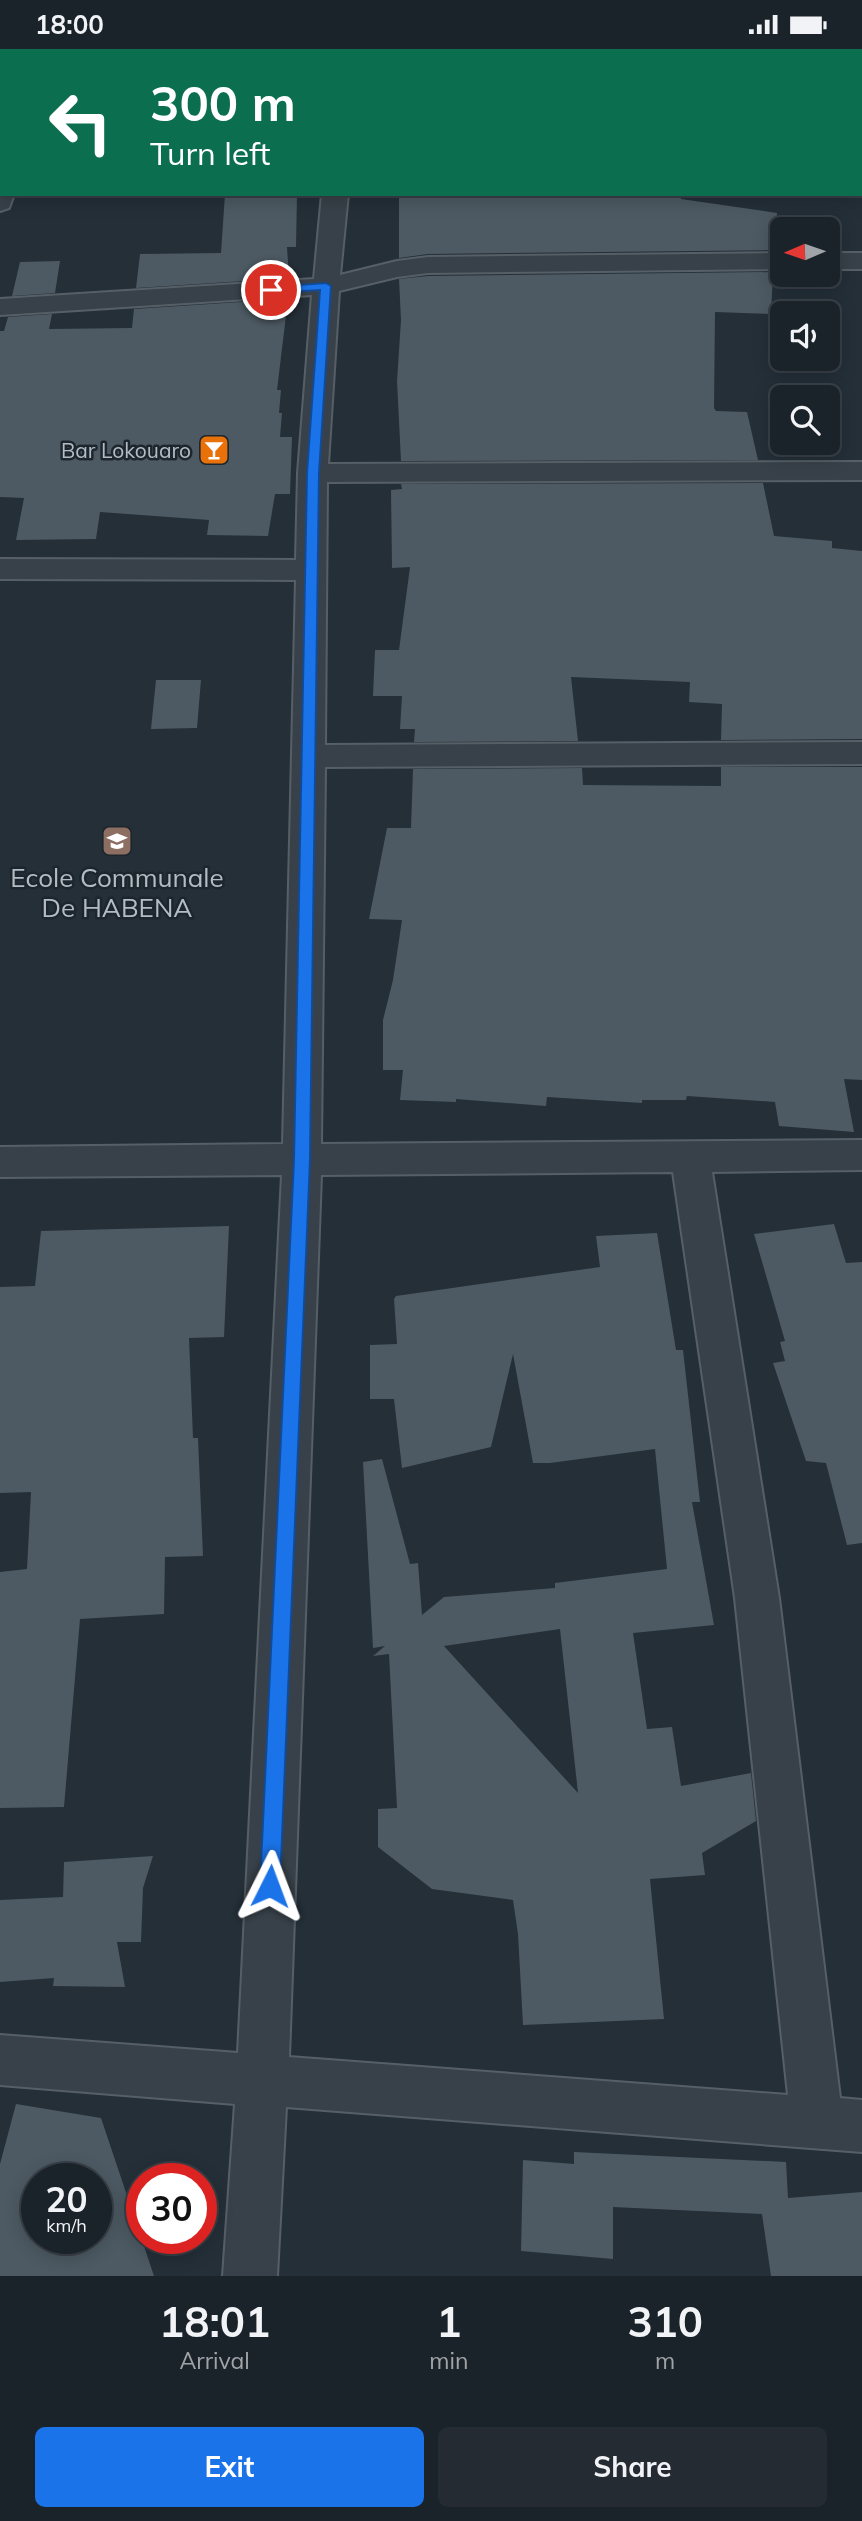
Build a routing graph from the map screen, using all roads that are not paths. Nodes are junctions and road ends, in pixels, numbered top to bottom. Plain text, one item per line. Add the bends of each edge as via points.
1 (335, 196) edge
2 (770, 261) edge
3 (840, 261) edge
4 (862, 261) edge
5 (326, 286) junction
6 (0, 307) edge
7 (862, 471) edge
8 (313, 473) junction
9 (0, 569) edge
10 (312, 570) junction
11 (862, 753) edge
12 (309, 756) junction
13 (862, 1155) edge
14 (690, 1156) junction
15 (302, 1159) junction
16 (0, 1161) edge
17 (0, 2060) edge
18 (262, 2082) junction
19 (839, 2125) edge
20 (250, 2276) edge

1 - 5 street
2 - 5 street via 428,265
3 - 4 street
5 - 6 street
5 - 8 street
7 - 8 street
8 - 10 street
9 - 10 street
10 - 12 street
11 - 12 street
12 - 15 street
13 - 14 street
14 - 15 street
14 - 19 street
15 - 16 street
15 - 18 street
17 - 18 street
18 - 19 street
18 - 20 street

